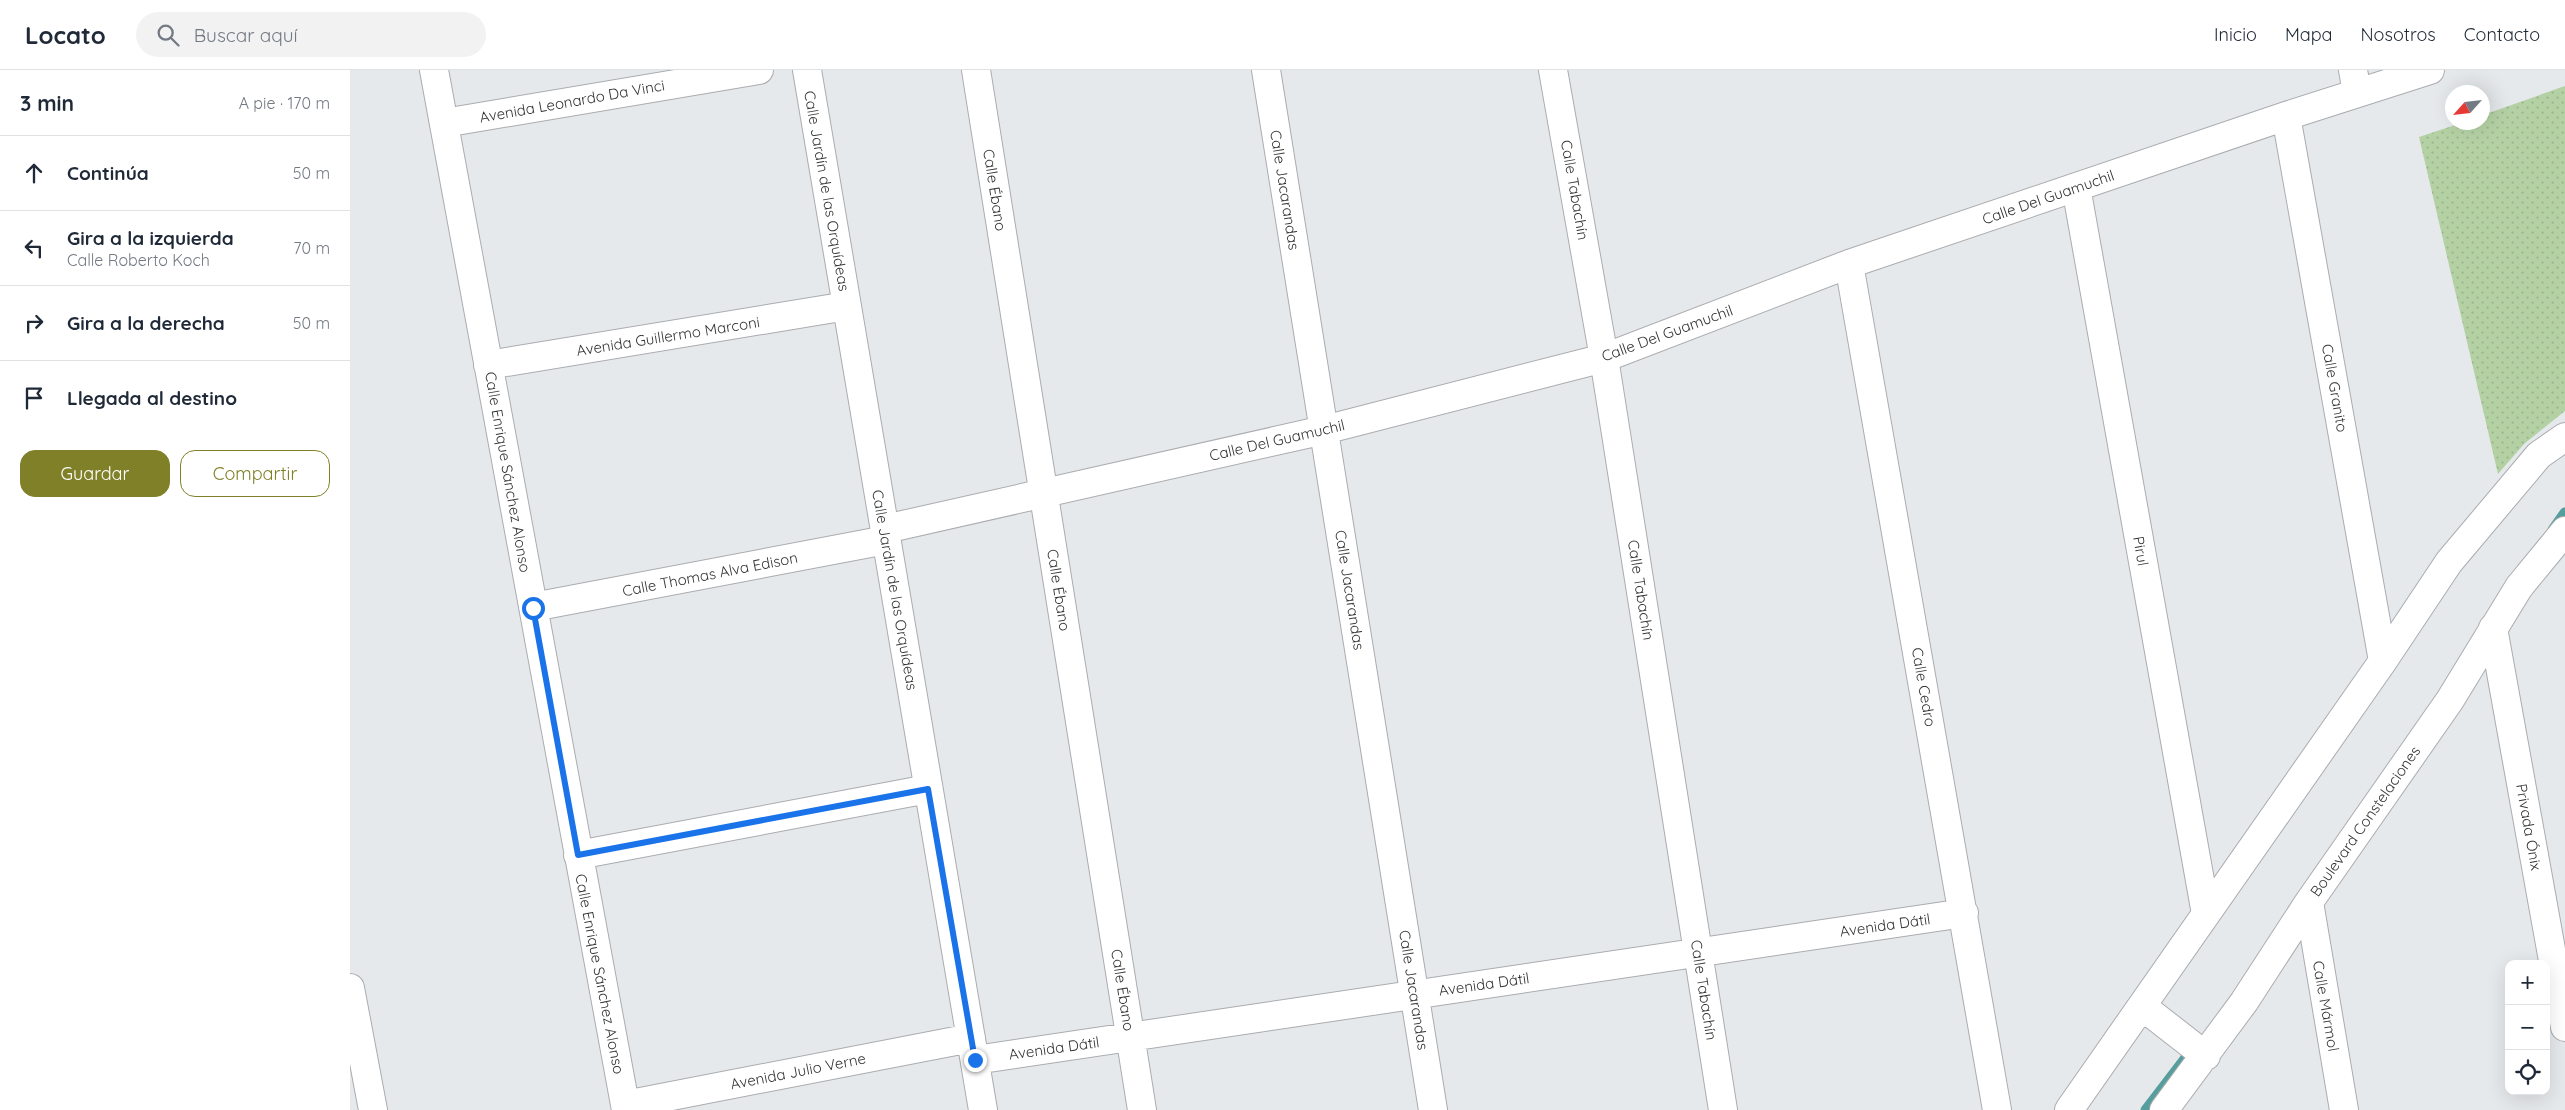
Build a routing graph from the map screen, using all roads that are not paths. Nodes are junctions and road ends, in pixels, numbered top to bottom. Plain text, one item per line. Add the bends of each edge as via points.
1 (434, 70) edge
2 (759, 70) edge
3 (807, 70) edge
4 (976, 70) edge
5 (1266, 70) edge
6 (1553, 70) edge
7 (2430, 70) edge
8 (2355, 82) edge
9 (2286, 116) junction
10 (444, 123) junction
11 (2076, 187) junction
12 (1849, 264) junction
13 (847, 306) junction
14 (1604, 358) junction
15 (488, 365) junction
16 (1324, 430) junction
17 (2565, 437) edge
18 (1044, 493) junction
19 (2565, 531) edge
20 (886, 534) junction
21 (533, 608) junction
22 (2494, 628) junction
23 (2383, 660) junction
24 (928, 789) junction
25 (578, 855) junction
26 (2309, 902) junction
27 (1964, 913) junction
28 (2206, 914) junction
29 (1698, 953) junction
30 (1415, 995) junction
31 (351, 997) edge
32 (2143, 1007) junction
33 (2565, 1027) edge
34 (1130, 1037) junction
35 (973, 1049) junction
36 (2206, 1056) junction
37 (625, 1107) edge
38 (373, 1110) edge
39 (983, 1110) edge
40 (1142, 1110) edge
41 (1433, 1110) edge
42 (1723, 1110) edge
43 (1997, 1110) edge
44 (2069, 1110) edge
45 (2164, 1110) edge
46 (2344, 1110) edge

1 - 10 street, Calle Enrique Sánchez Alonso
2 - 10 street, Avenida Leonardo Da Vinci
3 - 13 street, Calle Jardín de las Orquídeas
4 - 18 street, Calle Ébano
5 - 16 street, Calle Jacarandas
6 - 14 street, Calle Tabachín
7 - 8 street, Calle Del Guamuchil
8 - 9 street, Calle Del Guamuchil
9 - 11 street, Calle Del Guamuchil
9 - 23 street, Calle Granito
10 - 15 street, Calle Enrique Sánchez Alonso
11 - 12 street, Calle Del Guamuchil
11 - 28 street, Pirul
12 - 14 street, Calle Del Guamuchil
12 - 27 street, Calle Cedro
13 - 15 street, Avenida Guillermo Marconi
13 - 20 street, Calle Jardín de las Orquídeas
14 - 16 street, Calle Del Guamuchil
14 - 29 street, Calle Tabachín
15 - 21 street, Calle Enrique Sánchez Alonso
16 - 18 street, Calle Del Guamuchil
16 - 30 street, Calle Jacarandas
17 - 23 street via 2539,455 2498,501 2449,562
18 - 20 street, Calle Del Guamuchil
18 - 34 street, Calle Ébano
19 - 22 street, Boulevard Constelaciones via 2519,587
20 - 21 street, Calle Thomas Alva Edison
20 - 24 street, Calle Jardín de las Orquídeas
21 - 25 street, Calle Enrique Sánchez Alonso
22 - 26 street, Boulevard Constelaciones via 2450,700
22 - 33 street, Privada Ónix
23 - 28 street
24 - 25 street
24 - 35 street, Calle Jardín de las Orquídeas
25 - 37 street, Calle Enrique Sánchez Alonso
26 - 36 street, Boulevard Constelaciones
26 - 46 street, Calle Mármol
27 - 29 street, Avenida Dátil
27 - 43 street, Calle Cedro
28 - 32 street
29 - 30 street, Avenida Dátil
29 - 42 street, Calle Tabachín
30 - 34 street, Avenida Dátil
30 - 41 street, Calle Jacarandas
31 - 38 street
32 - 36 street
32 - 44 street
34 - 35 street, Avenida Dátil
34 - 40 street, Calle Ébano
35 - 37 street, Avenida Julio Verne
35 - 39 street, Calle Jardín de las Orquídeas
36 - 45 street, Boulevard Constelaciones

